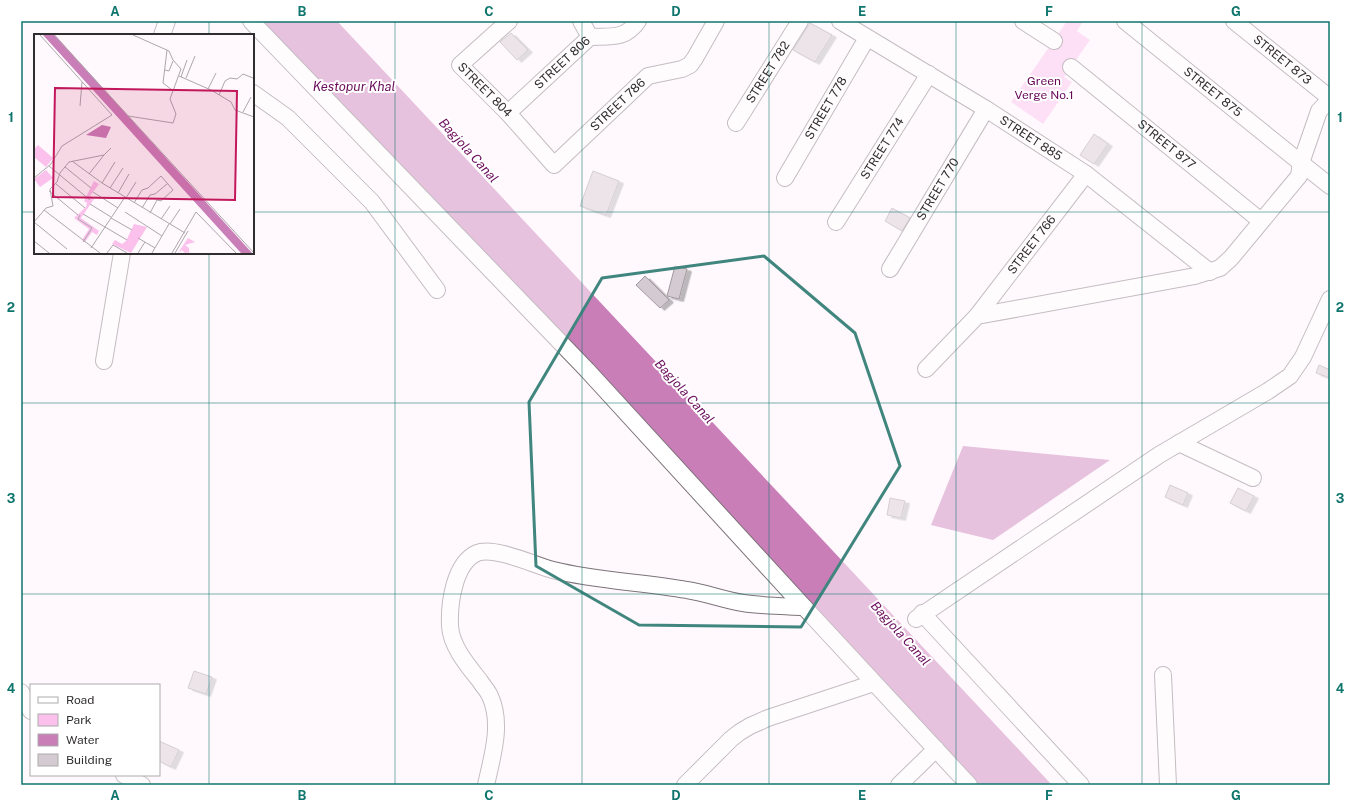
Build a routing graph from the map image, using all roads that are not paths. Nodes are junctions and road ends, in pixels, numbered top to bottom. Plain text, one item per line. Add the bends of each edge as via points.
1 (167, 21) edge
2 (251, 21) edge
3 (509, 21) edge
4 (581, 21) edge
5 (638, 21) edge
6 (716, 21) edge
7 (800, 21) edge
8 (840, 21) edge
9 (1023, 21) edge
10 (1125, 21) edge
11 (1234, 21) edge
12 (162, 34) edge
13 (590, 37) junction
14 (867, 38) junction
15 (1054, 40) dead end
16 (1071, 67) dead end
17 (929, 74) junction
18 (254, 94) edge
19 (1330, 98) edge
20 (986, 109) junction
21 (508, 113) junction
22 (736, 123) dead end
23 (1300, 163) junction
24 (554, 165) joint
25 (1086, 174) junction
26 (785, 178) dead end
27 (1325, 181) edge
28 (1261, 221) junction
29 (836, 222) dead end
30 (122, 254) edge
31 (890, 270) dead end
32 (1210, 272) junction
33 (437, 290) dead end
34 (1330, 299) edge
35 (977, 316) junction
36 (104, 361) dead end
37 (926, 369) dead end
38 (1179, 443) junction
39 (1253, 478) dead end
40 (804, 607) junction
41 (1163, 675) dead end
42 (874, 683) junction
43 (21, 692) edge
44 (30, 709) edge
45 (936, 749) junction
46 (486, 785) edge
47 (685, 785) edge
48 (898, 785) edge
49 (969, 785) edge
50 (1081, 785) edge
51 (1168, 785) edge

1 - 12 street
2 - 40 street via 587,370
3 - 21 street, STREET 804 via 460,65
4 - 13 street
5 - 13 street, STREET 806 via 625,34
6 - 24 street, STREET 786 via 690,65 648,76
7 - 22 street, STREET 782
8 - 14 street, STREET 885
9 - 15 street
10 - 23 street, STREET 875
11 - 19 street, STREET 873
13 - 21 street, STREET 806
14 - 17 street, STREET 885
14 - 26 street, STREET 778
16 - 28 street, STREET 877
17 - 20 street, STREET 885
17 - 29 street, STREET 774
18 - 33 street via 288,118 372,202
19 - 23 street via 1319,110
20 - 25 street, STREET 885
20 - 31 street, STREET 770
21 - 24 street, STREET 804
23 - 27 street, STREET 875
23 - 28 street via 1299,176
25 - 32 street, STREET 885
25 - 35 street, STREET 766
28 - 32 street via 1231,258 1220,268
30 - 36 street
32 - 35 street
34 - 38 street via 1303,357 1290,376
35 - 37 street, STREET 766
38 - 39 street
38 - 50 street via 919,616
40 - 42 street via 864,667
40 - 46 street via 743,603 688,590 578,575 491,551 478,553 467,560 458,575 452,594 450,628 456,646 490,695 495,709 496,739
41 - 51 street
42 - 45 street
42 - 47 street via 750,726 730,739
43 - 44 street
45 - 48 street
45 - 49 street

